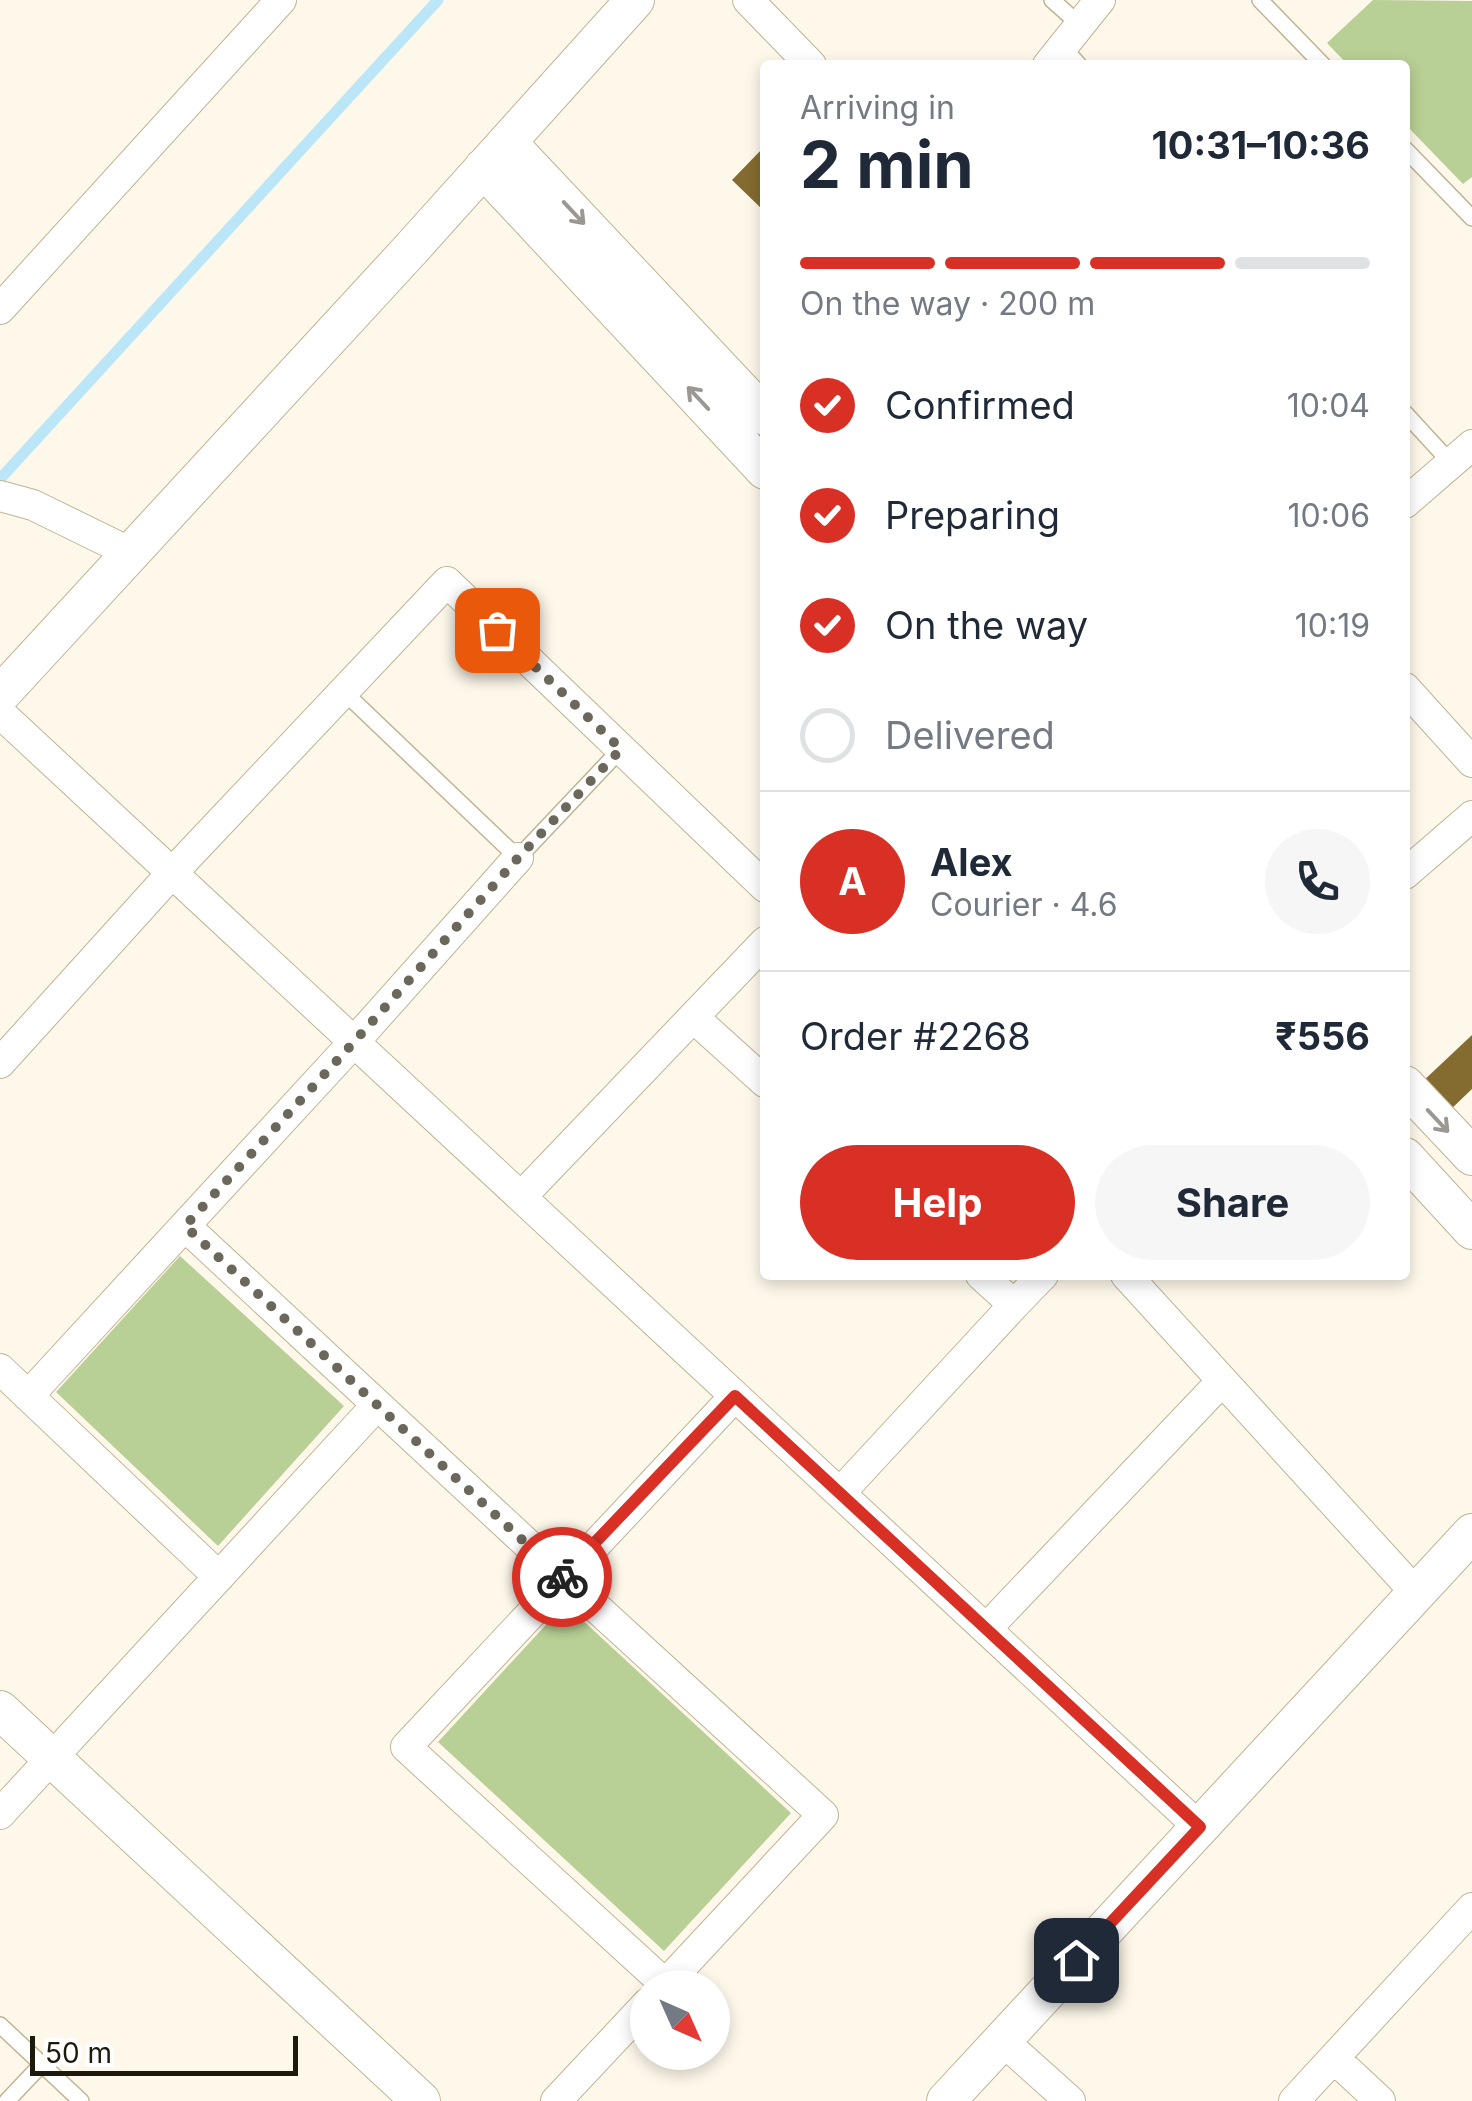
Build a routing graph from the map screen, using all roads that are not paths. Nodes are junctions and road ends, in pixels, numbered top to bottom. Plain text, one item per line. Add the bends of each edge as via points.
1 (281, 0) edge
2 (634, 0) edge
3 (748, 0) edge
4 (1052, 0) edge
5 (1100, 0) edge
6 (1260, 0) edge
7 (1067, 50) edge
8 (806, 60) edge
9 (1318, 60) edge
10 (1410, 154) edge
11 (495, 155) junction
12 (1470, 211) edge
13 (0, 309) edge
14 (1410, 417) edge
15 (760, 438) edge
16 (1462, 454) edge
17 (0, 496) edge
18 (1410, 499) edge
19 (131, 553) junction
20 (343, 692) junction
21 (1410, 694) edge
22 (0, 696) edge
23 (0, 713) edge
24 (621, 749) junction
25 (1472, 762) edge
26 (1472, 816) edge
27 (518, 858) junction
28 (1410, 870) edge
29 (172, 873) junction
30 (760, 882) edge
31 (760, 947) edge
32 (693, 1017) junction
33 (354, 1042) junction
34 (0, 1063) edge
35 (760, 1077) edge
36 (1410, 1090) edge
37 (1472, 1156) edge
38 (1410, 1162) edge
39 (521, 1197) junction
40 (1466, 1212) edge
41 (185, 1226) junction
42 (986, 1280) edge
43 (1038, 1280) edge
44 (1131, 1280) edge
45 (1014, 1305) junction
46 (0, 1369) edge
47 (1222, 1381) junction
48 (28, 1396) junction
49 (735, 1396) junction
50 (378, 1404) junction
51 (840, 1493) junction
52 (1472, 1533) edge
53 (219, 1576) junction
54 (564, 1578) junction
55 (1416, 1593) junction
56 (986, 1629) junction
57 (0, 1710) edge
58 (52, 1758) junction
59 (0, 1814) edge
60 (1200, 1827) junction
61 (1472, 1908) edge
62 (635, 1970) edge
63 (679, 1970) edge
64 (630, 2022) edge
65 (0, 2025) edge
66 (1002, 2040) junction
67 (1334, 2058) junction
68 (42, 2064) junction
69 (6, 2101) edge
70 (82, 2101) edge
71 (421, 2101) edge
72 (556, 2101) edge
73 (946, 2101) edge
74 (1070, 2101) edge
75 (1294, 2101) edge
76 (1380, 2101) edge

1 - 13 street
2 - 11 street
3 - 8 street
4 - 7 lane
5 - 7 street
6 - 9 lane
10 - 12 lane
11 - 15 street
11 - 19 street
14 - 16 lane
16 - 18 street
17 - 19 street
19 - 22 street
20 - 24 street via 447,582
20 - 27 lane
20 - 29 street
21 - 25 street
23 - 29 street
24 - 27 lane
24 - 30 street
26 - 28 street
27 - 33 street
29 - 33 street
29 - 34 street
31 - 32 street
32 - 35 street
32 - 39 street
33 - 39 street
33 - 41 street
36 -> 37 street
38 - 40 street
39 - 49 street
41 - 48 street
41 - 50 street
42 - 45 street
43 - 45 street
44 - 47 street
45 - 51 street
46 - 48 street
47 - 55 street
47 - 56 street
48 - 53 street
49 - 51 street
49 - 54 street
50 - 53 street
50 - 54 street
51 - 56 street
52 - 55 street
53 - 58 street
54 - 62 street via 406,1746
54 - 63 street via 823,1815
55 - 60 street
56 - 60 street
57 - 58 street
58 - 59 street
58 - 71 street
60 - 66 street
61 - 67 street
64 - 72 street
65 - 68 lane
66 - 73 street
66 - 74 street
67 - 75 street
67 - 76 street
68 - 69 lane
68 - 70 lane

